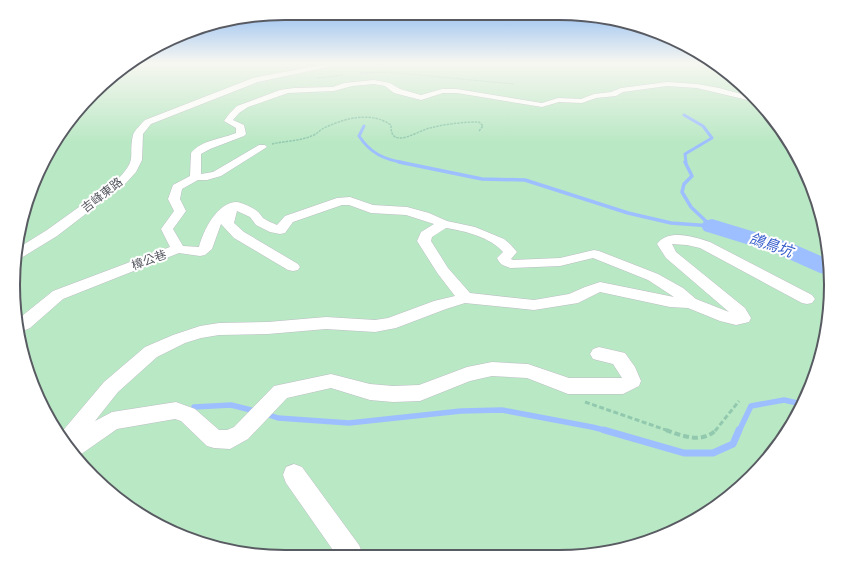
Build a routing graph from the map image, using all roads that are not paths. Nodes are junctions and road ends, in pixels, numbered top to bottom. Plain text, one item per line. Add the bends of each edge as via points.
1 (229, 90) edge
2 (309, 90) edge
3 (396, 90) edge
4 (627, 90) edge
5 (717, 90) edge
6 (249, 95) dead end
7 (745, 97) edge
8 (235, 110) junction
9 (262, 147) road end
10 (196, 177) junction
11 (231, 208) junction
12 (444, 224) junction
13 (178, 249) junction
14 (22, 251) edge
15 (293, 267) dead end
16 (464, 298) junction
17 (807, 299) dead end
18 (690, 303) junction
19 (23, 325) edge
20 (599, 354) dead end
21 (69, 438) edge
22 (75, 446) edge
23 (294, 475) dead end
24 (347, 550) edge

1 - 14 street, 吉峰東路 via 148,122 138,134 137,160 122,182 52,233
2 - 8 street via 288,91 250,102
3 - 4 street via 421,98 442,91 457,91 535,105 558,100 582,101
5 - 7 street
6 - 8 street via 229,108
8 - 10 street via 228,121 241,127 241,134 206,146 196,153
9 - 10 street via 217,174
10 - 13 street, 樟公巷 via 177,187 174,199 180,211 167,229
11 - 12 street via 237,206 247,209 260,222 280,230 289,219 341,200 371,208 406,211
11 - 13 street via 222,214 210,230 205,249 200,252
11 - 15 street via 227,224 239,235
12 - 16 street via 426,235 424,241
12 - 18 street via 455,225 506,245 510,252 504,258 511,264 560,262 594,254 652,277 678,292
13 - 19 street, 樟公巷 via 58,295
16 - 18 street via 534,304 573,299 600,287 670,302
16 - 21 street via 390,324 375,326 326,323 219,329 179,339 151,352 111,387
17 - 18 street via 705,245 680,239 668,240 664,244 671,255 743,318 726,317
20 - 22 street via 619,358 630,372 632,381 623,386 568,386 528,371 492,369 467,374 420,393 393,394 370,392 331,381 281,392 241,433 230,440 214,439 188,415 176,410 112,421
23 - 24 street

